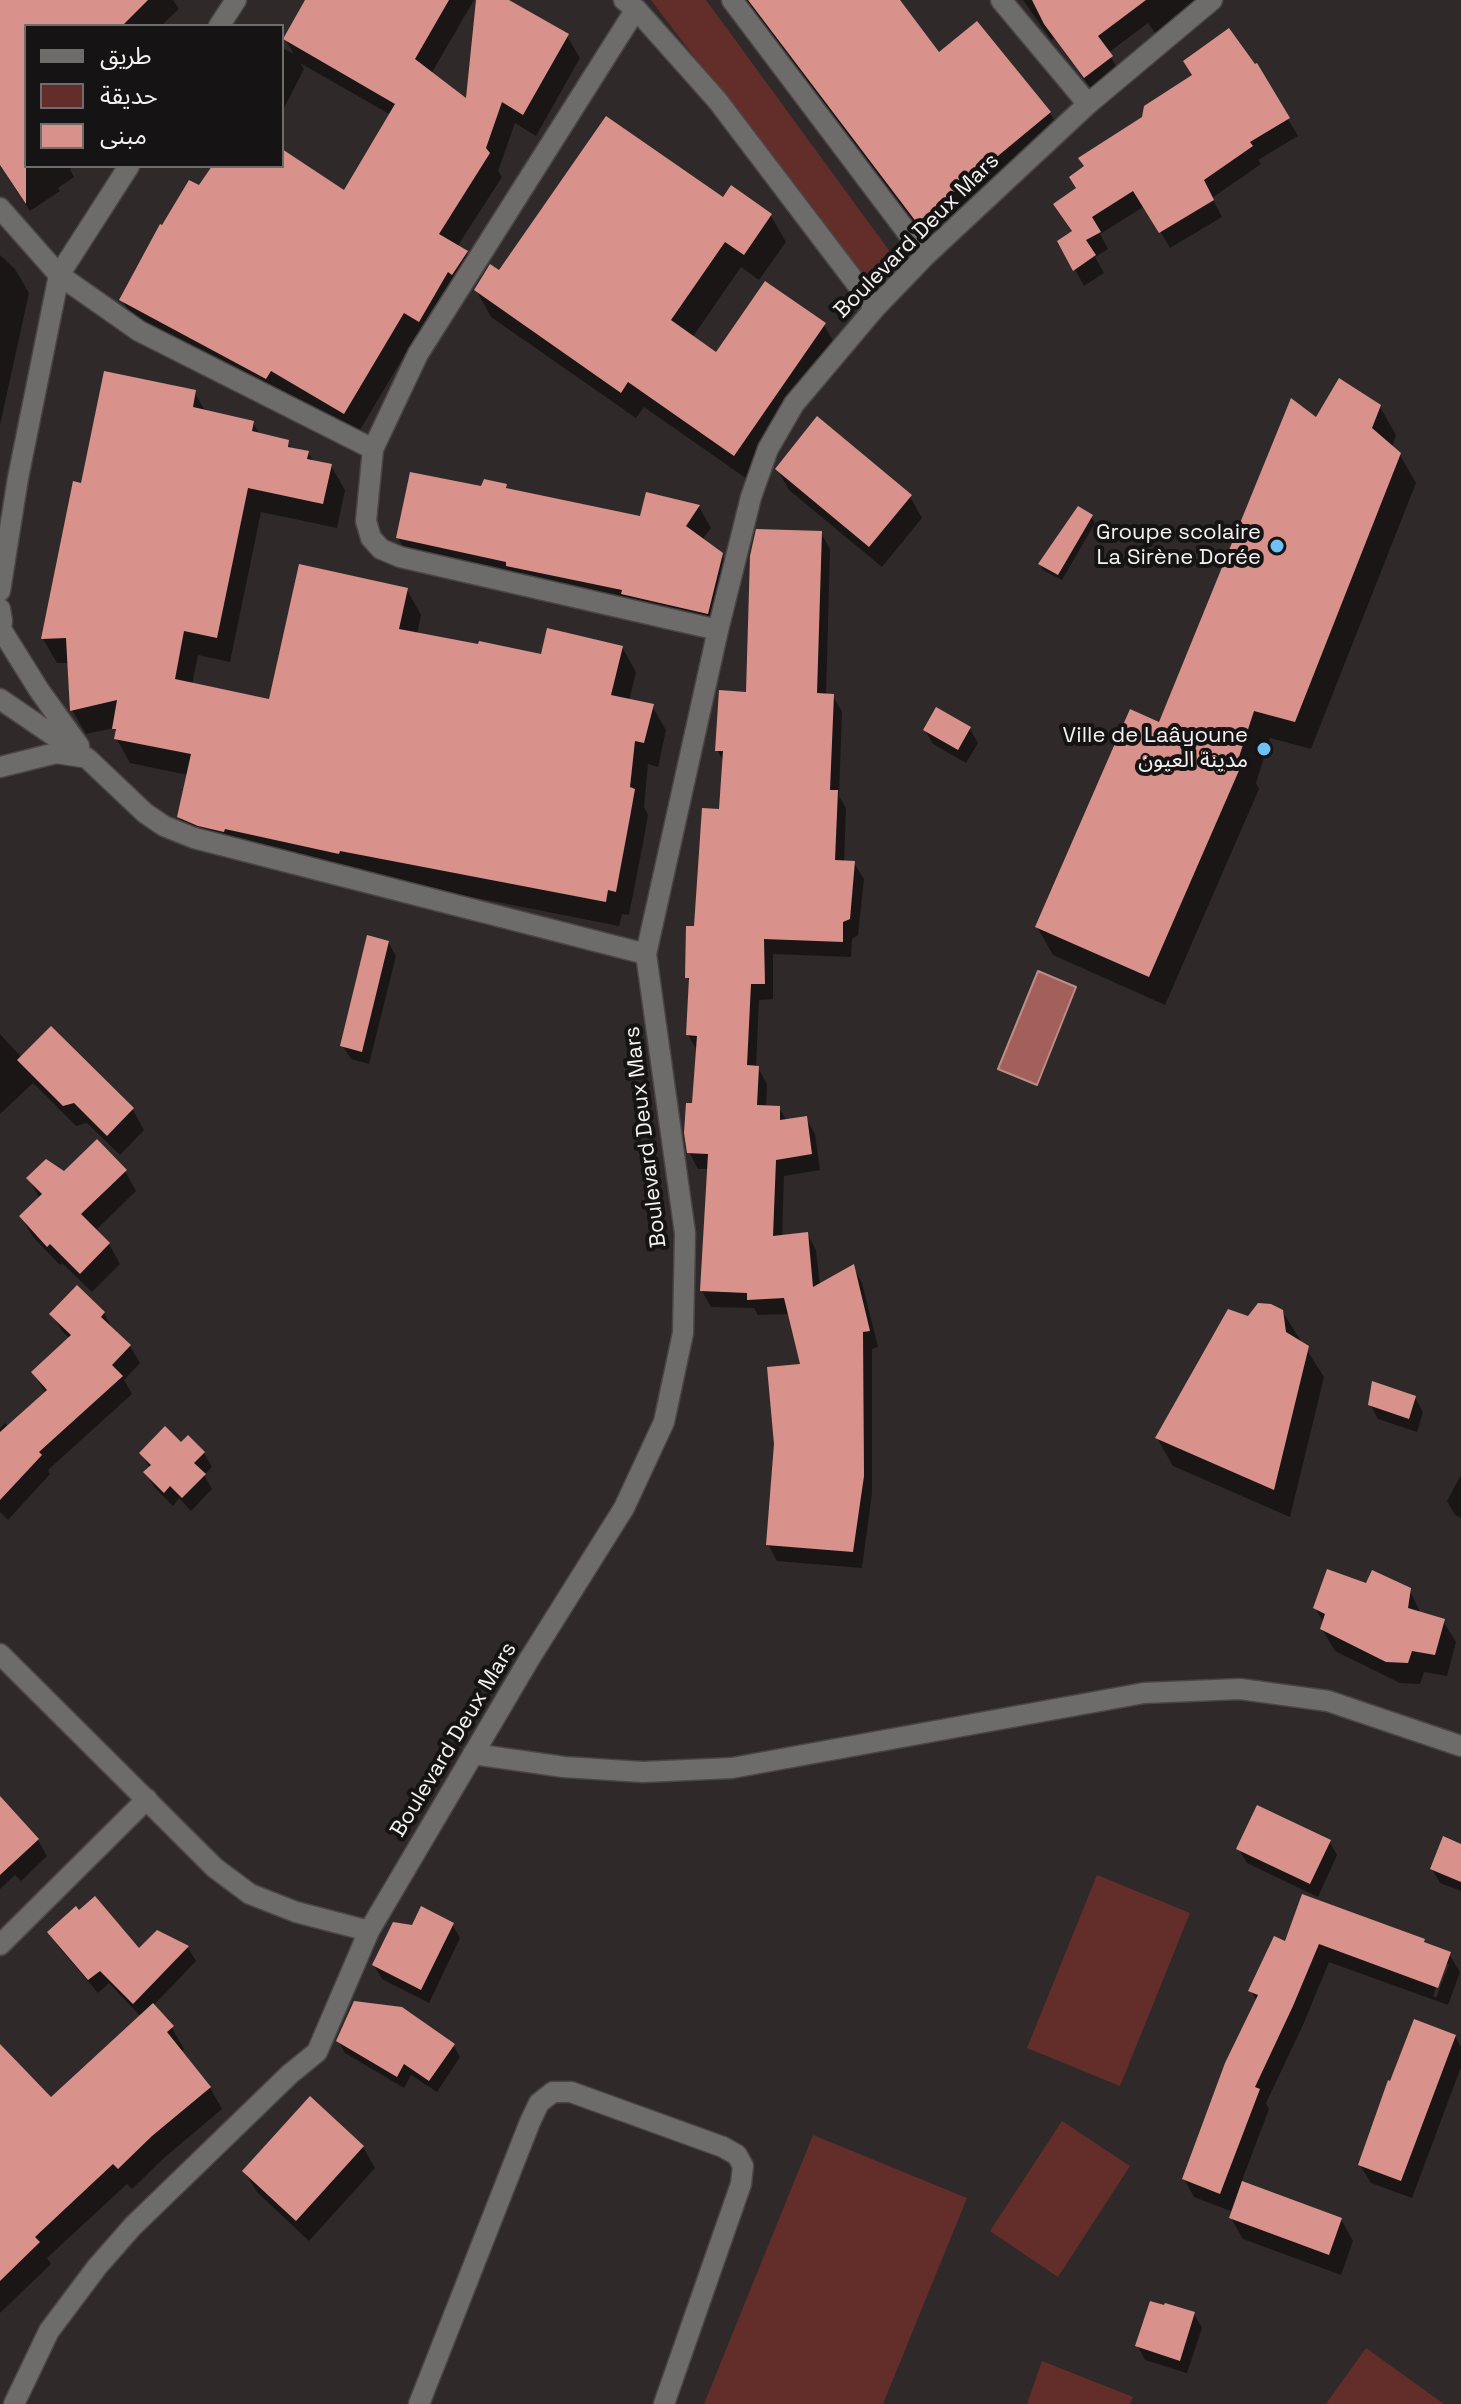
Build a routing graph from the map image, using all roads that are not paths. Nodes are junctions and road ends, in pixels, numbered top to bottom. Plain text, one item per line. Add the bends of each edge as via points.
1 (236, 0) edge
2 (732, 0) edge
3 (1001, 0) edge
4 (1212, 0) edge
5 (630, 4) edge
6 (220, 24) edge
7 (1088, 104) junction
8 (128, 168) edge
9 (0, 208) edge
10 (925, 256) junction
11 (59, 275) junction
12 (875, 308) junction
13 (373, 449) junction
14 (18, 478) junction
15 (0, 509) edge
16 (0, 591) edge
17 (0, 624) edge
18 (718, 630) junction
19 (0, 699) edge
20 (88, 759) junction
21 (0, 767) edge
22 (646, 954) junction
23 (0, 1654) edge
24 (1461, 1746) edge
25 (473, 1754) junction
26 (147, 1799) junction
27 (369, 1931) junction
28 (0, 1945) edge
29 (14, 2404) edge
30 (419, 2404) edge
31 (664, 2404) edge

1 - 6 street
2 - 10 street
3 - 7 street
4 - 7 street, Boulevard Deux Mars
5 - 12 street via 717,100
5 - 13 street via 418,354
7 - 10 street, Boulevard Deux Mars
8 - 11 street
9 - 11 street
10 - 12 street, Boulevard Deux Mars
11 - 13 street via 139,331
11 - 14 street
12 - 18 street, Boulevard Deux Mars via 794,404 768,449
13 - 18 street via 366,521 381,549
14 - 15 street
14 - 16 street
17 - 20 street
18 - 22 street, Boulevard Deux Mars
19 - 20 street
20 - 21 street via 56,753
20 - 22 street via 145,813 194,838
22 - 25 street, Boulevard Deux Mars via 685,1233 683,1333 664,1422 624,1508
23 - 26 street
24 - 25 street via 1328,1701 1240,1689 1144,1693 732,1768 643,1772
25 - 27 street, Boulevard Deux Mars
26 - 27 street via 215,1868 250,1894
26 - 28 street
27 - 29 street, Boulevard Deux Mars via 317,2052 133,2226 97,2267 49,2331
30 - 31 street via 530,2122 539,2103 553,2092 571,2092 723,2147 743,2166

